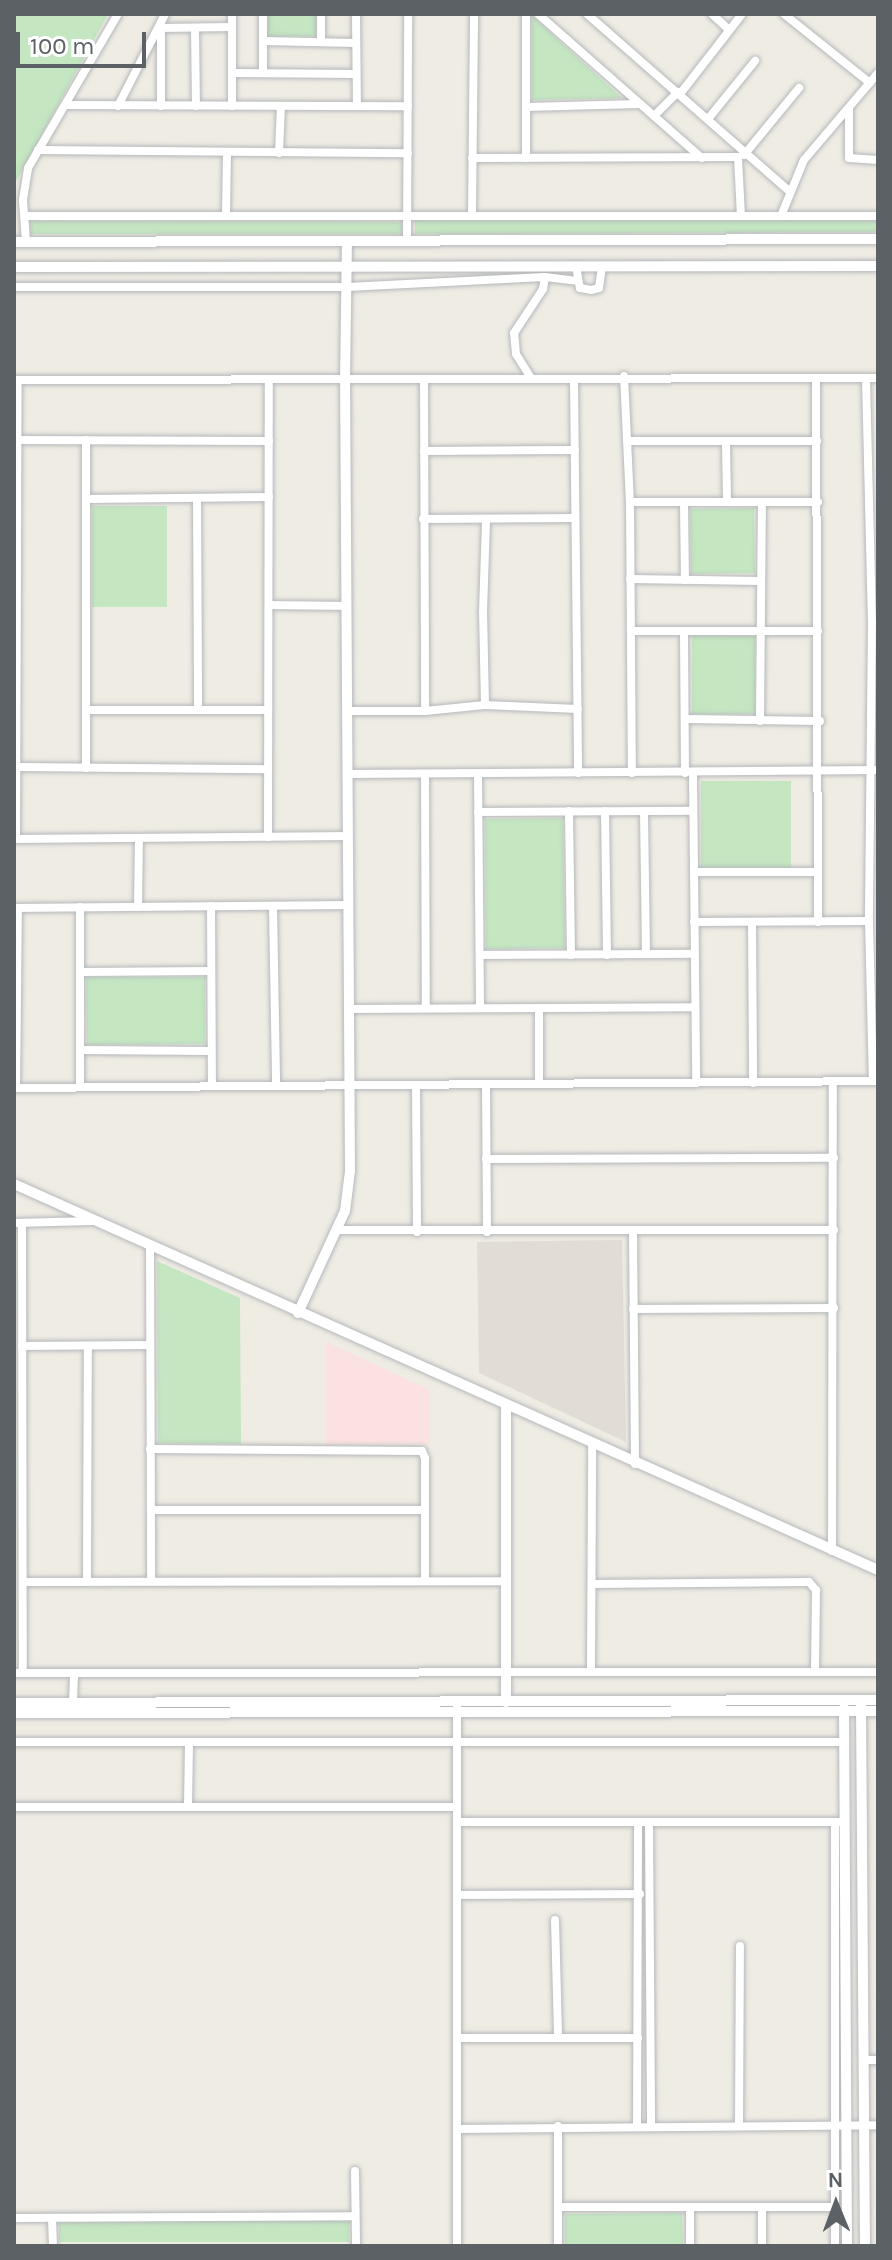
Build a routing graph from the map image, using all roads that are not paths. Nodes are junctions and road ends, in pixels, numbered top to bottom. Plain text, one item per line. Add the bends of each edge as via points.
1 (118, 14) edge
2 (165, 14) edge
3 (232, 14) edge
4 (263, 14) edge
5 (321, 14) edge
6 (356, 14) edge
7 (408, 14) edge
8 (474, 14) edge
9 (526, 14) edge
10 (538, 14) edge
11 (587, 14) edge
12 (712, 14) edge
13 (742, 14) edge
14 (784, 14) edge
15 (232, 27) junction
16 (160, 28) junction
17 (195, 28) junction
18 (729, 30) junction
19 (263, 41) junction
20 (321, 42) junction
21 (356, 43) junction
22 (755, 61) dead end
23 (232, 73) junction
24 (263, 73) junction
25 (878, 73) edge
26 (356, 74) junction
27 (870, 83) junction
28 (799, 88) dead end
29 (679, 93) junction
30 (640, 104) junction
31 (66, 105) junction
32 (118, 106) junction
33 (161, 106) junction
34 (196, 106) junction
35 (232, 106) junction
36 (281, 106) junction
37 (357, 106) junction
38 (408, 106) junction
39 (526, 107) junction
40 (849, 109) junction
41 (654, 116) junction
42 (708, 119) junction
43 (38, 150) junction
44 (227, 153) junction
45 (279, 153) junction
46 (408, 153) junction
47 (748, 154) junction
48 (738, 157) junction
49 (472, 158) junction
50 (526, 158) junction
51 (702, 158) junction
52 (878, 160) edge
53 (789, 191) junction
54 (407, 214) junction
55 (472, 214) junction
56 (226, 215) junction
57 (25, 216) junction
58 (741, 216) junction
59 (781, 216) junction
60 (878, 216) edge
61 (878, 239) edge
62 (347, 241) junction
63 (407, 241) junction
64 (20, 242) edge
65 (576, 266) junction
66 (602, 266) junction
67 (878, 266) edge
68 (14, 267) edge
69 (347, 267) junction
70 (545, 277) junction
71 (577, 281) junction
72 (14, 287) edge
73 (347, 287) junction
74 (624, 376) junction
75 (531, 378) junction
76 (816, 378) junction
77 (878, 378) edge
78 (574, 379) junction
79 (866, 379) junction
80 (16, 380) edge
81 (269, 380) junction
82 (345, 381) junction
83 (424, 381) junction
84 (16, 440) edge
85 (86, 440) junction
86 (269, 441) junction
87 (627, 441) junction
88 (817, 441) junction
89 (726, 443) junction
90 (575, 450) junction
91 (424, 451) junction
92 (269, 497) junction
93 (197, 498) junction
94 (86, 499) junction
95 (630, 502) junction
96 (684, 502) junction
97 (727, 502) junction
98 (762, 502) junction
99 (818, 502) junction
100 (575, 518) junction
101 (423, 519) junction
102 (486, 520) junction
103 (630, 579) junction
104 (685, 580) junction
105 (761, 581) junction
106 (15, 600) edge
107 (269, 605) junction
108 (347, 606) junction
109 (631, 631) junction
110 (761, 631) junction
111 (818, 631) junction
112 (684, 632) junction
113 (485, 705) junction
114 (198, 709) junction
115 (578, 709) junction
116 (86, 710) junction
117 (268, 710) junction
118 (348, 711) junction
119 (425, 711) junction
120 (686, 719) junction
121 (760, 721) junction
122 (820, 721) junction
123 (19, 767) junction
124 (86, 768) junction
125 (268, 769) junction
126 (874, 770) edge
127 (816, 772) junction
128 (578, 773) junction
129 (632, 773) junction
130 (689, 773) junction
131 (348, 774) junction
132 (425, 774) junction
133 (478, 774) junction
134 (569, 811) junction
135 (605, 811) junction
136 (644, 811) junction
137 (693, 811) junction
138 (478, 812) junction
139 (348, 836) junction
140 (268, 837) junction
141 (139, 838) junction
142 (15, 839) edge
143 (694, 872) junction
144 (817, 872) junction
145 (349, 905) junction
146 (211, 906) junction
147 (273, 906) junction
148 (80, 907) junction
149 (138, 907) junction
150 (16, 908) edge
151 (869, 921) junction
152 (694, 922) junction
153 (818, 922) junction
154 (752, 923) junction
155 (646, 954) junction
156 (695, 954) junction
157 (480, 955) junction
158 (571, 955) junction
159 (607, 955) junction
160 (211, 971) junction
161 (80, 972) junction
162 (695, 1007) junction
163 (426, 1008) junction
164 (480, 1008) junction
165 (539, 1008) junction
166 (349, 1009) junction
167 (80, 1050) junction
168 (211, 1051) junction
169 (875, 1081) edge
170 (833, 1082) junction
171 (696, 1083) junction
172 (753, 1083) junction
173 (539, 1084) junction
174 (350, 1085) junction
175 (416, 1085) junction
176 (486, 1085) junction
177 (212, 1086) junction
178 (276, 1086) junction
179 (80, 1087) junction
180 (15, 1088) edge
181 (834, 1158) junction
182 (486, 1159) junction
183 (14, 1184) edge
184 (95, 1221) junction
185 (18, 1223) edge
186 (337, 1230) junction
187 (834, 1230) junction
188 (633, 1231) junction
189 (417, 1232) junction
190 (487, 1232) junction
191 (150, 1245) junction
192 (834, 1308) junction
193 (633, 1309) junction
194 (298, 1313) junction
195 (150, 1345) junction
196 (22, 1346) junction
197 (88, 1346) junction
198 (506, 1406) junction
199 (18, 1426) edge
200 (592, 1445) junction
201 (150, 1449) junction
202 (635, 1464) junction
203 (151, 1510) junction
204 (425, 1510) junction
205 (832, 1551) junction
206 (878, 1570) edge
207 (151, 1580) junction
208 (87, 1581) junction
209 (425, 1581) junction
210 (506, 1581) junction
211 (23, 1582) junction
212 (592, 1584) junction
213 (506, 1670) junction
214 (591, 1671) junction
215 (815, 1672) junction
216 (878, 1672) edge
217 (18, 1673) edge
218 (74, 1673) junction
219 (878, 1700) edge
220 (506, 1702) junction
221 (14, 1703) edge
222 (73, 1703) junction
223 (844, 1706) junction
224 (861, 1706) junction
225 (457, 1707) junction
226 (878, 1711) edge
227 (14, 1713) edge
228 (14, 1742) edge
229 (189, 1742) junction
230 (456, 1742) junction
231 (844, 1742) junction
232 (14, 1807) edge
233 (188, 1807) junction
234 (457, 1807) junction
235 (457, 1822) junction
236 (840, 1822) junction
237 (638, 1823) junction
238 (649, 1823) junction
239 (638, 1894) junction
240 (649, 1894) junction
241 (457, 1895) junction
242 (555, 1920) dead end
243 (862, 1934) junction
244 (841, 1935) junction
245 (740, 1946) dead end
246 (558, 2037) junction
247 (458, 2038) junction
248 (638, 2038) junction
249 (863, 2060) junction
250 (878, 2060) edge
251 (651, 2125) junction
252 (739, 2125) junction
253 (841, 2125) junction
254 (864, 2125) junction
255 (878, 2125) edge
256 (558, 2126) junction
257 (637, 2126) junction
258 (458, 2129) junction
259 (355, 2171) dead end
260 (558, 2207) junction
261 (690, 2207) junction
262 (762, 2207) junction
263 (835, 2207) junction
264 (355, 2216) junction
265 (14, 2218) edge
266 (52, 2218) junction
267 (53, 2246) edge
268 (356, 2246) edge
269 (457, 2246) edge
270 (558, 2246) edge
271 (690, 2246) edge
272 (762, 2246) edge
273 (835, 2246) edge
274 (847, 2246) edge
275 (865, 2246) edge

1 - 31 street
2 - 16 street
3 - 15 street
4 - 19 street
5 - 20 street
6 - 21 street
7 - 38 street
8 - 49 street
9 - 39 street
10 - 30 street
11 - 29 street
12 - 18 street
13 - 18 street
14 - 27 street
15 - 17 street
15 - 23 street
16 - 17 street
16 - 32 street
16 - 33 street
17 - 34 street
18 - 29 street
19 - 20 street
19 - 24 street
20 - 21 street
21 - 26 street
22 - 42 street
23 - 24 street
23 - 35 street
24 - 26 street
25 - 27 street
26 - 37 street
27 - 40 street
28 - 47 street
29 - 41 street
29 - 42 street
30 - 39 street
30 - 41 street
31 - 32 street
31 - 43 street
32 - 33 street
33 - 34 street
34 - 35 street
35 - 36 street
36 - 37 street
36 - 45 street
37 - 38 street
38 - 46 street
39 - 50 street
40 - 52 street via 849,158
40 - 53 street via 804,160
41 - 51 street
42 - 47 street
43 - 44 street
43 - 57 street via 24,184
44 - 45 street
44 - 56 street
45 - 46 street
46 - 54 street
47 - 48 street
47 - 53 street
48 - 51 street
48 - 58 street
49 - 50 street
49 - 55 street
50 - 51 street
53 - 59 street
54 - 55 street
54 - 56 street
54 - 63 street
55 - 58 street
56 - 57 street
57 - 64 street
58 - 59 street
59 - 60 street
61 - 63 street
62 - 63 street
62 - 64 street
62 - 69 street
65 - 66 street
65 - 69 street
65 - 71 street
66 - 67 street
66 - 71 street via 599,288 580,288
68 - 69 street
69 - 73 street
70 - 71 street
70 - 73 street
70 - 75 street via 543,289 514,333 516,354
72 - 73 street
73 - 82 street
74 - 76 street
74 - 78 street
74 - 87 street
75 - 78 street
75 - 83 street
76 - 79 street
76 - 88 street
77 - 79 street
78 - 90 street
79 - 126 street
80 - 81 street
80 - 84 street
81 - 82 street
81 - 86 street
82 - 83 street
82 - 108 street
83 - 91 street
84 - 85 street
84 - 106 street
85 - 86 street
85 - 94 street
86 - 92 street
87 - 89 street
87 - 95 street
88 - 89 street
88 - 99 street
89 - 97 street
90 - 91 street
90 - 100 street
91 - 101 street
92 - 93 street
92 - 107 street
93 - 94 street
93 - 114 street
94 - 116 street
95 - 96 street
95 - 103 street
96 - 97 street
96 - 104 street
97 - 98 street
98 - 99 street
98 - 105 street
99 - 111 street
100 - 102 street
100 - 115 street
101 - 102 street
101 - 119 street
102 - 113 street
103 - 104 street
103 - 109 street
104 - 105 street
105 - 110 street
106 - 123 street
107 - 108 street
107 - 117 street
108 - 118 street
109 - 112 street
109 - 129 street
110 - 111 street
110 - 112 street
110 - 121 street
111 - 122 street
112 - 120 street
113 - 115 street
113 - 119 street
114 - 116 street
114 - 117 street
115 - 128 street
116 - 124 street
117 - 125 street
118 - 119 street
118 - 131 street
120 - 121 street
120 - 130 street
121 - 122 street
122 - 127 street
123 - 124 street
123 - 142 street
124 - 125 street
125 - 140 street
126 - 127 street
126 - 151 street
127 - 130 street
127 - 144 street
128 - 129 street
128 - 133 street
129 - 130 street
130 - 137 street
131 - 132 street
131 - 139 street
132 - 133 street
132 - 163 street
133 - 138 street
134 - 135 street
134 - 138 street
134 - 158 street
135 - 136 street
135 - 159 street
136 - 137 street
136 - 155 street
137 - 143 street
138 - 157 street
139 - 140 street
139 - 145 street
140 - 141 street
141 - 142 street
141 - 149 street
143 - 144 street
143 - 152 street
144 - 153 street
145 - 147 street
145 - 166 street
146 - 147 street
146 - 149 street
146 - 160 street
147 - 178 street
148 - 149 street
148 - 150 street
148 - 161 street
150 - 180 street
151 - 153 street
151 - 169 street
152 - 154 street
152 - 156 street
153 - 154 street
154 - 172 street
155 - 156 street
155 - 159 street
156 - 162 street
157 - 158 street
157 - 164 street
158 - 159 street
160 - 161 street
160 - 168 street
161 - 167 street
162 - 165 street
162 - 171 street
163 - 164 street
163 - 166 street
164 - 165 street
165 - 173 street
166 - 174 street
167 - 168 street
167 - 179 street
168 - 177 street
169 - 170 street
170 - 172 street
170 - 181 street
171 - 172 street
171 - 173 street
173 - 176 street
174 - 175 street
174 - 178 street
174 - 186 street via 349,1193
175 - 176 street
175 - 189 street
176 - 182 street
177 - 178 street
177 - 179 street
179 - 180 street
181 - 182 street
181 - 187 street
182 - 190 street
183 - 184 street
184 - 185 street
184 - 191 street
185 - 196 street
186 - 189 street
186 - 194 street
187 - 188 street
187 - 192 street
188 - 190 street
188 - 193 street
189 - 190 street
191 - 194 street
191 - 195 street
192 - 193 street
192 - 205 street
193 - 202 street
194 - 198 street
195 - 197 street
195 - 201 street
196 - 197 street
196 - 199 street
197 - 208 street
198 - 200 street
198 - 210 street
199 - 211 street
200 - 202 street
200 - 212 street
201 - 203 street
201 - 204 street via 415,1448 425,1458
202 - 205 street
203 - 204 street
203 - 207 street
204 - 209 street
205 - 206 street
207 - 208 street
207 - 209 street
208 - 211 street
209 - 210 street
210 - 213 street
211 - 217 street
212 - 214 street
212 - 215 street via 809,1582 816,1590
213 - 214 street
213 - 218 street
213 - 220 street
214 - 215 street
215 - 216 street
217 - 218 street
218 - 222 street
219 - 224 street
220 - 223 street
220 - 225 street
221 - 222 street
222 - 225 street
223 - 224 street
223 - 225 street
223 - 231 street
224 - 226 street
224 - 243 street
225 - 227 street
225 - 230 street
228 - 229 street
229 - 230 street
229 - 233 street
230 - 231 street
230 - 234 street
231 - 236 street
232 - 233 street
233 - 234 street
234 - 235 street
235 - 237 street
235 - 241 street
236 - 238 street
236 - 244 street
237 - 238 street
237 - 239 street
238 - 240 street
239 - 240 street
239 - 241 street
239 - 248 street
240 - 251 street
241 - 247 street
242 - 246 street
243 - 244 street
243 - 249 street
244 - 253 street
245 - 252 street
246 - 247 street
246 - 248 street
247 - 258 street
248 - 257 street
249 - 250 street
249 - 254 street
251 - 252 street
251 - 257 street
252 - 253 street
253 - 254 street
253 - 263 street
253 - 274 street
254 - 255 street
254 - 275 street
256 - 257 street
256 - 258 street
256 - 260 street
258 - 269 street
259 - 264 street
260 - 261 street
260 - 270 street
261 - 262 street
261 - 271 street
262 - 263 street
262 - 272 street
263 - 273 street
264 - 266 street
264 - 268 street
265 - 266 street
266 - 267 street

